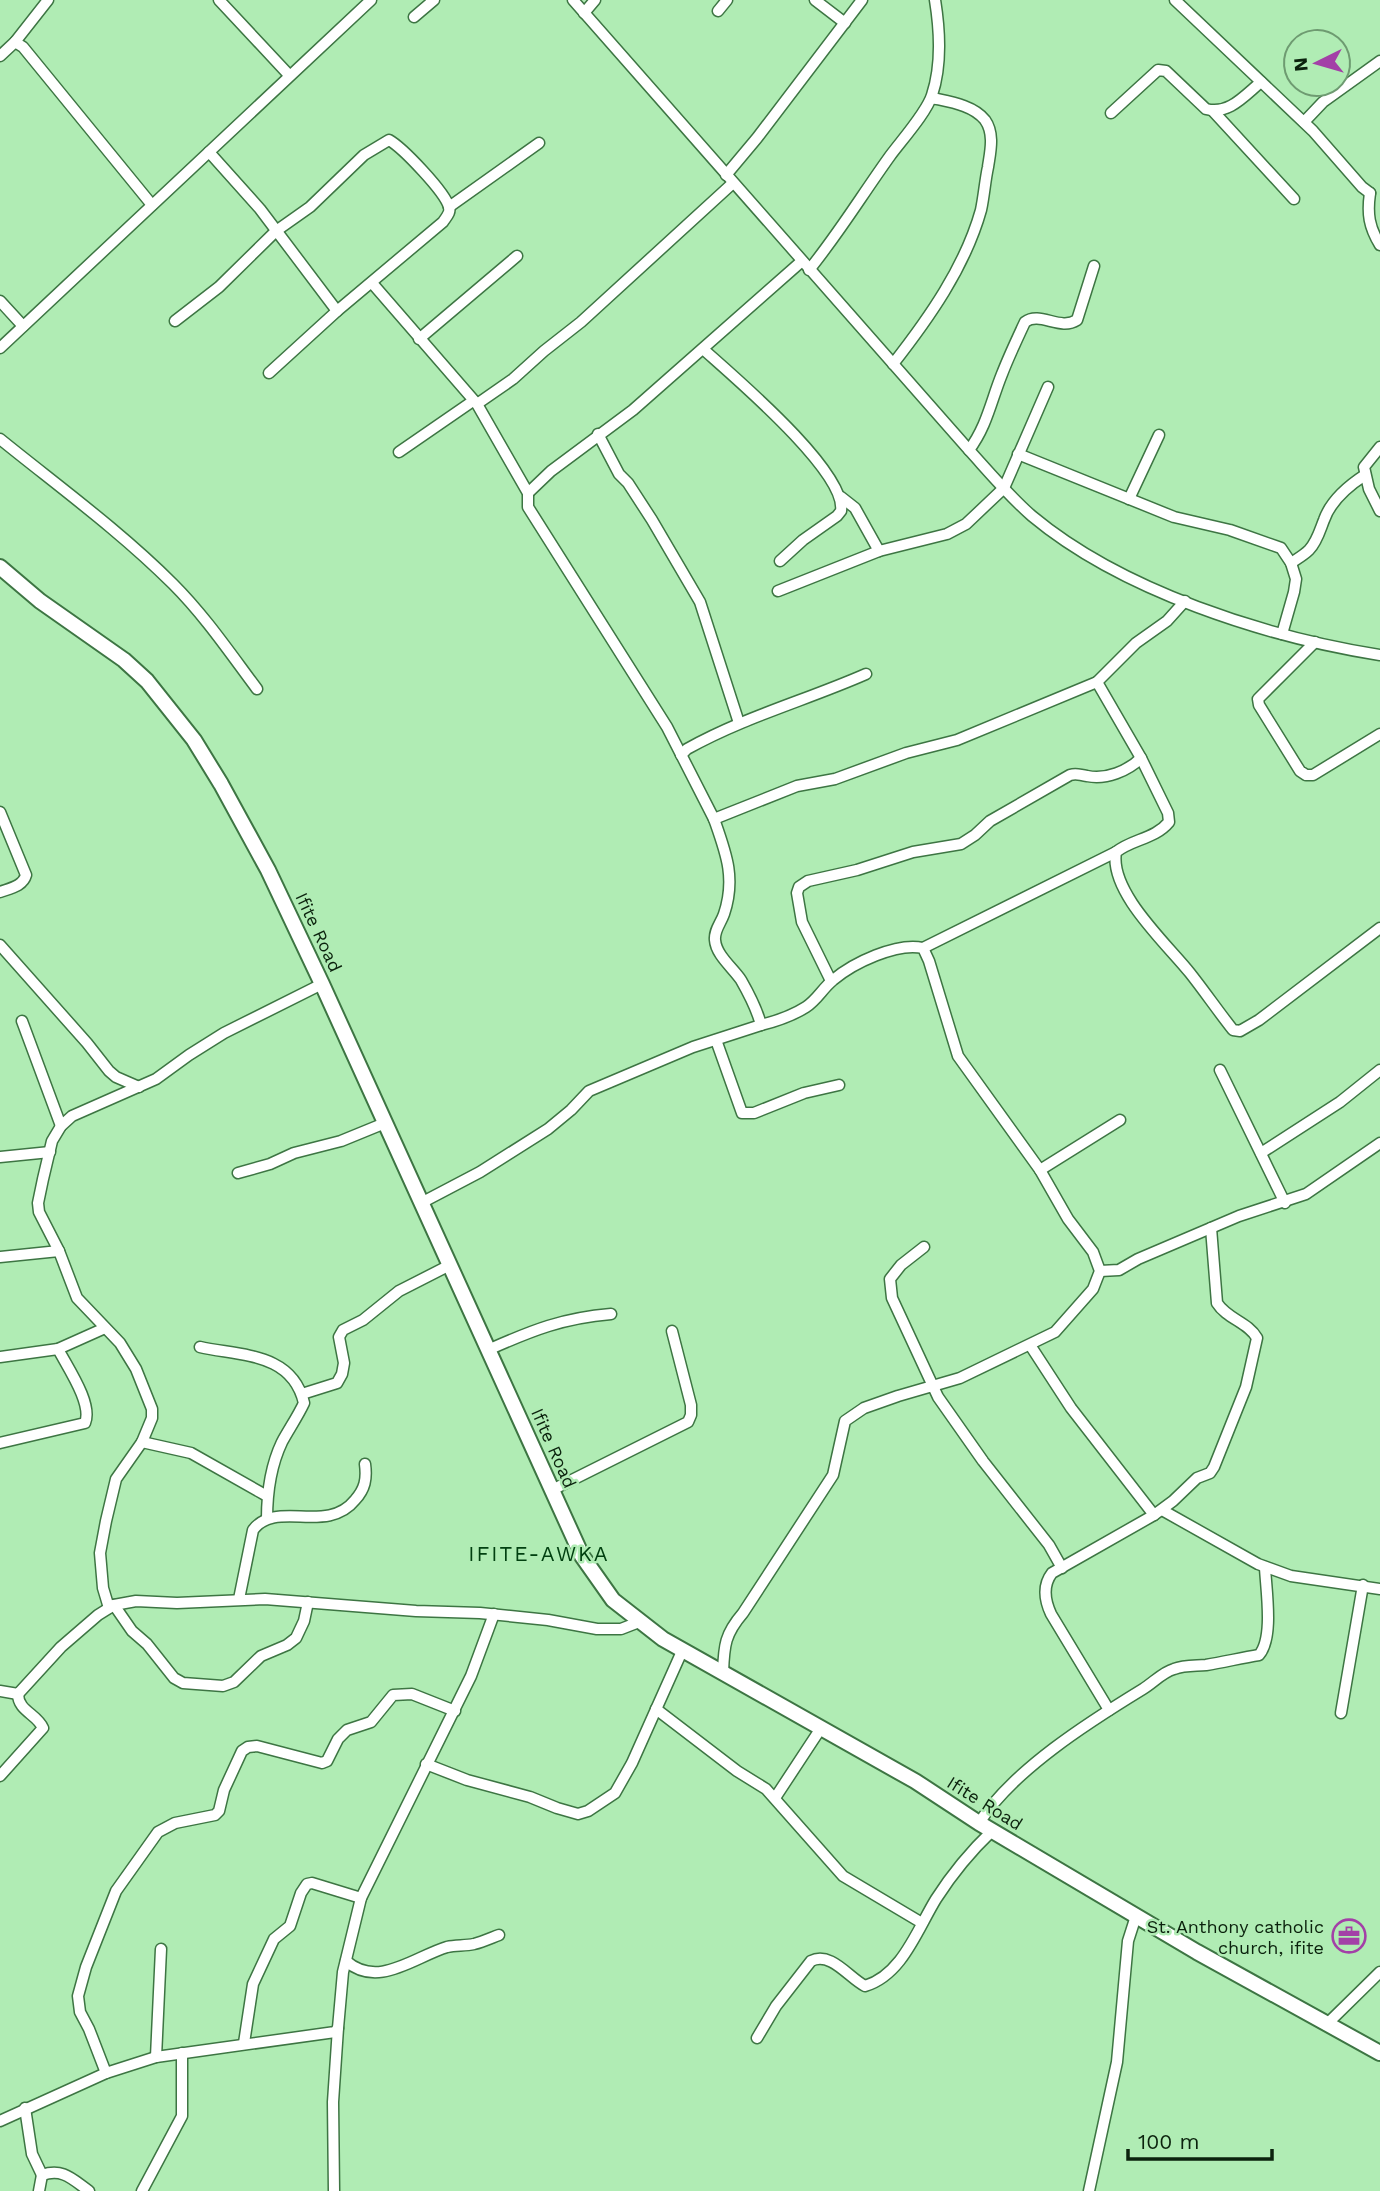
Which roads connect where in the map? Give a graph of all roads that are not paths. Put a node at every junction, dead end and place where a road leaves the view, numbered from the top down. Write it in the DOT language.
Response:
graph roads {
  1 [pos="48,0"];
  2 [pos="219,0"];
  3 [pos="370,0"];
  4 [pos="434,0"];
  5 [pos="573,0"];
  6 [pos="595,0"];
  7 [pos="727,0"];
  8 [pos="815,0"];
  9 [pos="862,0"];
  10 [pos="935,0"];
  11 [pos="1175,0"];
  12 [pos="718,11"];
  13 [pos="584,13"];
  14 [pos="414,17"];
  15 [pos="845,23"];
  16 [pos="15,42"];
  17 [pos="0,56"];
  18 [pos="1380,61"];
  19 [pos="289,75"];
  20 [pos="1261,82"];
  21 [pos="932,98"];
  22 [pos="1213,111"];
  23 [pos="1111,113"];
  24 [pos="1304,122"];
  25 [pos="539,143"];
  26 [pos="209,152"];
  27 [pos="729,179"];
  28 [pos="1375,191"];
  29 [pos="1294,199"];
  30 [pos="152,205"];
  31 [pos="449,206"];
  32 [pos="276,231"];
  33 [pos="1380,245"];
  34 [pos="517,256"];
  35 [pos="805,265"];
  36 [pos="1094,266"];
  37 [pos="372,283"];
  38 [pos="0,302"];
  39 [pos="337,311"];
  40 [pos="175,321"];
  41 [pos="23,326"];
  42 [pos="419,339"];
  43 [pos="0,348"];
  44 [pos="703,349"];
  45 [pos="893,364"];
  46 [pos="269,373"];
  47 [pos="1048,387"];
  48 [pos="475,403"];
  49 [pos="598,434"];
  50 [pos="1159,435"];
  51 [pos="0,439"];
  52 [pos="1380,447"];
  53 [pos="969,450"];
  54 [pos="399,452"];
  55 [pos="1018,454"];
  56 [pos="1365,475"];
  57 [pos="1004,488"];
  58 [pos="528,493"];
  59 [pos="841,498"];
  60 [pos="1129,499"];
  61 [pos="1380,511"];
  62 [pos="879,551"];
  63 [pos="780,561"];
  64 [pos="1291,563"];
  65 [pos="0,567"];
  66 [pos="778,591"];
  67 [pos="1185,601"];
  68 [pos="1282,634"];
  69 [pos="1315,642"];
  70 [pos="1380,655"];
  71 [pos="866,674"];
  72 [pos="1097,682"];
  73 [pos="257,689"];
  74 [pos="739,723"];
  75 [pos="1380,734"];
  76 [pos="681,755"];
  77 [pos="1141,758"];
  78 [pos="0,813"];
  79 [pos="714,819"];
  80 [pos="1115,852"];
  81 [pos="0,891"];
  82 [pos="1380,928"];
  83 [pos="0,945"];
  84 [pos="923,948"];
  85 [pos="831,981"];
  86 [pos="322,984"];
  87 [pos="22,1021"];
  88 [pos="761,1025"];
  89 [pos="716,1040"];
  90 [pos="1220,1070"];
  91 [pos="1380,1070"];
  92 [pos="839,1085"];
  93 [pos="139,1087"];
  94 [pos="1120,1120"];
  95 [pos="385,1123"];
  96 [pos="61,1126"];
  97 [pos="1380,1143"];
  98 [pos="50,1152"];
  99 [pos="1261,1153"];
  100 [pos="0,1157"];
  101 [pos="1040,1170"];
  102 [pos="238,1173"];
  103 [pos="421,1203"];
  104 [pos="1285,1203"];
  105 [pos="1211,1228"];
  106 [pos="924,1247"];
  107 [pos="59,1251"];
  108 [pos="0,1257"];
  109 [pos="450,1265"];
  110 [pos="1100,1271"];
  111 [pos="611,1314"];
  112 [pos="105,1328"];
  113 [pos="671,1331"];
  114 [pos="1030,1345"];
  115 [pos="200,1347"];
  116 [pos="58,1349"];
  117 [pos="490,1349"];
  118 [pos="0,1357"];
  119 [pos="932,1385"];
  120 [pos="302,1394"];
  121 [pos="142,1441"];
  122 [pos="0,1443"];
  123 [pos="365,1464"];
  124 [pos="552,1490"];
  125 [pos="267,1496"];
  126 [pos="1158,1512"];
  127 [pos="267,1519"];
  128 [pos="1265,1567"];
  129 [pos="1062,1568"];
  130 [pos="1363,1585"];
  131 [pos="1380,1589"];
  132 [pos="239,1599"];
  133 [pos="308,1602"];
  134 [pos="111,1606"];
  135 [pos="494,1614"];
  136 [pos="639,1622"];
  137 [pos="682,1649"];
  138 [pos="723,1672"];
  139 [pos="0,1691"];
  140 [pos="18,1694"];
  141 [pos="656,1709"];
  142 [pos="1109,1710"];
  143 [pos="455,1711"];
  144 [pos="1341,1713"];
  145 [pos="821,1728"];
  146 [pos="426,1764"];
  147 [pos="0,1776"];
  148 [pos="775,1798"];
  149 [pos="979,1823"];
  150 [pos="992,1831"];
  151 [pos="361,1898"];
  152 [pos="1136,1916"];
  153 [pos="922,1923"];
  154 [pos="499,1935"];
  155 [pos="161,1949"];
  156 [pos="346,1961"];
  157 [pos="1380,1972"];
  158 [pos="1325,2025"];
  159 [pos="338,2028"];
  160 [pos="757,2038"];
  161 [pos="244,2043"];
  162 [pos="182,2053"];
  163 [pos="1380,2053"];
  164 [pos="156,2057"];
  165 [pos="106,2073"];
  166 [pos="26,2108"];
  167 [pos="0,2121"];
  168 [pos="42,2175"];
  169 [pos="39,2191"];
  170 [pos="89,2191"];
  171 [pos="142,2191"];
  172 [pos="334,2191"];
  173 [pos="1089,2191"];
  1 -- 16 [label="street"];
  2 -- 19 [label="street"];
  3 -- 19 [label="street"];
  4 -- 14 [label="street"];
  5 -- 13 [label="street"];
  6 -- 13 [label="street"];
  7 -- 12 [label="street"];
  8 -- 15 [label="street"];
  9 -- 15 [label="street"];
  10 -- 21 [label="street"];
  11 -- 20 [label="street"];
  13 -- 27 [label="street"];
  15 -- 27 [label="street"];
  16 -- 17 [label="street"];
  16 -- 30 [label="street"];
  18 -- 24 [label="street"];
  19 -- 26 [label="street"];
  20 -- 22 [label="street"];
  20 -- 24 [label="street"];
  21 -- 35 [label="street"];
  21 -- 45 [label="street"];
  22 -- 23 [label="street"];
  22 -- 29 [label="street"];
  24 -- 28 [label="street"];
  25 -- 31 [label="street"];
  26 -- 30 [label="street"];
  26 -- 32 [label="street"];
  27 -- 35 [label="street"];
  27 -- 48 [label="street"];
  28 -- 33 [label="street"];
  30 -- 41 [label="street"];
  31 -- 32 [label="street"];
  31 -- 37 [label="street"];
  32 -- 39 [label="street"];
  32 -- 40 [label="street"];
  34 -- 42 [label="street"];
  35 -- 44 [label="street"];
  35 -- 45 [label="street"];
  36 -- 53 [label="street"];
  37 -- 39 [label="street"];
  37 -- 42 [label="street"];
  38 -- 41 [label="street"];
  39 -- 46 [label="street"];
  41 -- 43 [label="street"];
  42 -- 48 [label="street"];
  44 -- 49 [label="street"];
  44 -- 59 [label="street"];
  45 -- 53 [label="street"];
  47 -- 55 [label="street"];
  48 -- 54 [label="street"];
  48 -- 58 [label="street"];
  49 -- 58 [label="street"];
  49 -- 74 [label="street"];
  50 -- 60 [label="street"];
  51 -- 73 [label="street"];
  52 -- 56 [label="street"];
  53 -- 57 [label="street"];
  55 -- 57 [label="street"];
  55 -- 60 [label="street"];
  56 -- 61 [label="street"];
  56 -- 64 [label="street"];
  57 -- 62 [label="street"];
  57 -- 67 [label="street"];
  58 -- 76 [label="street"];
  59 -- 62 [label="street"];
  59 -- 63 [label="street"];
  60 -- 64 [label="street"];
  62 -- 66 [label="street"];
  64 -- 68 [label="street"];
  65 -- 86 [label="street, Ifite Road"];
  67 -- 68 [label="street"];
  67 -- 72 [label="street"];
  68 -- 69 [label="street"];
  69 -- 70 [label="street"];
  69 -- 75 [label="street"];
  71 -- 74 [label="street"];
  72 -- 77 [label="street"];
  72 -- 79 [label="street"];
  74 -- 76 [label="street"];
  76 -- 79 [label="street"];
  77 -- 80 [label="street"];
  77 -- 85 [label="street"];
  78 -- 81 [label="street"];
  79 -- 88 [label="street"];
  80 -- 82 [label="street"];
  80 -- 84 [label="street"];
  83 -- 93 [label="street"];
  84 -- 85 [label="street"];
  84 -- 101 [label="street"];
  85 -- 88 [label="street"];
  86 -- 93 [label="street"];
  86 -- 95 [label="street, Ifite Road"];
  87 -- 96 [label="street"];
  88 -- 89 [label="street"];
  89 -- 92 [label="street"];
  89 -- 103 [label="street"];
  90 -- 99 [label="street"];
  91 -- 99 [label="street"];
  93 -- 96 [label="street"];
  94 -- 101 [label="street"];
  95 -- 102 [label="street"];
  95 -- 103 [label="street, Ifite Road"];
  96 -- 98 [label="street"];
  97 -- 104 [label="street"];
  98 -- 100 [label="street"];
  98 -- 107 [label="street"];
  99 -- 104 [label="street"];
  101 -- 110 [label="street"];
  103 -- 109 [label="street, Ifite Road"];
  104 -- 105 [label="street"];
  105 -- 110 [label="street"];
  105 -- 126 [label="street"];
  106 -- 119 [label="street"];
  107 -- 108 [label="street"];
  107 -- 112 [label="street"];
  109 -- 117 [label="street, Ifite Road"];
  109 -- 120 [label="street"];
  110 -- 114 [label="street"];
  111 -- 117 [label="street"];
  112 -- 116 [label="street"];
  112 -- 121 [label="street"];
  113 -- 124 [label="street"];
  114 -- 119 [label="street"];
  114 -- 126 [label="street"];
  115 -- 120 [label="street"];
  116 -- 118 [label="street"];
  116 -- 122 [label="street"];
  117 -- 124 [label="street, Ifite Road"];
  119 -- 129 [label="street"];
  119 -- 138 [label="street"];
  120 -- 125 [label="street"];
  121 -- 125 [label="street"];
  121 -- 134 [label="street"];
  123 -- 127 [label="street"];
  124 -- 136 [label="street, Ifite Road"];
  125 -- 127 [label="street"];
  126 -- 128 [label="street"];
  126 -- 129 [label="street"];
  127 -- 132 [label="street"];
  128 -- 130 [label="street"];
  128 -- 142 [label="street"];
  129 -- 142 [label="street"];
  130 -- 131 [label="street"];
  130 -- 144 [label="street"];
  132 -- 133 [label="street"];
  132 -- 134 [label="street"];
  133 -- 134 [label="street"];
  133 -- 135 [label="street"];
  134 -- 140 [label="street"];
  135 -- 136 [label="street"];
  135 -- 143 [label="street"];
  136 -- 137 [label="street, Ifite Road"];
  137 -- 138 [label="street, Ifite Road"];
  137 -- 141 [label="street"];
  138 -- 145 [label="street, Ifite Road"];
  139 -- 140 [label="street"];
  140 -- 147 [label="street"];
  141 -- 146 [label="street"];
  141 -- 148 [label="street"];
  142 -- 149 [label="street"];
  143 -- 146 [label="street"];
  143 -- 165 [label="street"];
  145 -- 148 [label="street"];
  145 -- 149 [label="street, Ifite Road"];
  146 -- 151 [label="street"];
  148 -- 153 [label="street"];
  149 -- 150 [label="street, Ifite Road"];
  150 -- 152 [label="street, Ifite Road"];
  150 -- 153 [label="street"];
  151 -- 156 [label="street"];
  151 -- 161 [label="street"];
  152 -- 158 [label="street, Ifite Road"];
  152 -- 173 [label="street"];
  153 -- 160 [label="street"];
  154 -- 156 [label="street"];
  155 -- 164 [label="street"];
  156 -- 159 [label="street"];
  157 -- 158 [label="street"];
  158 -- 163 [label="street, Ifite Road"];
  159 -- 161 [label="street"];
  159 -- 172 [label="street"];
  161 -- 162 [label="street"];
  162 -- 164 [label="street"];
  162 -- 171 [label="street"];
  164 -- 165 [label="street"];
  165 -- 166 [label="street"];
  166 -- 167 [label="street"];
  166 -- 168 [label="street"];
  168 -- 169 [label="street"];
  168 -- 170 [label="street"];
}
